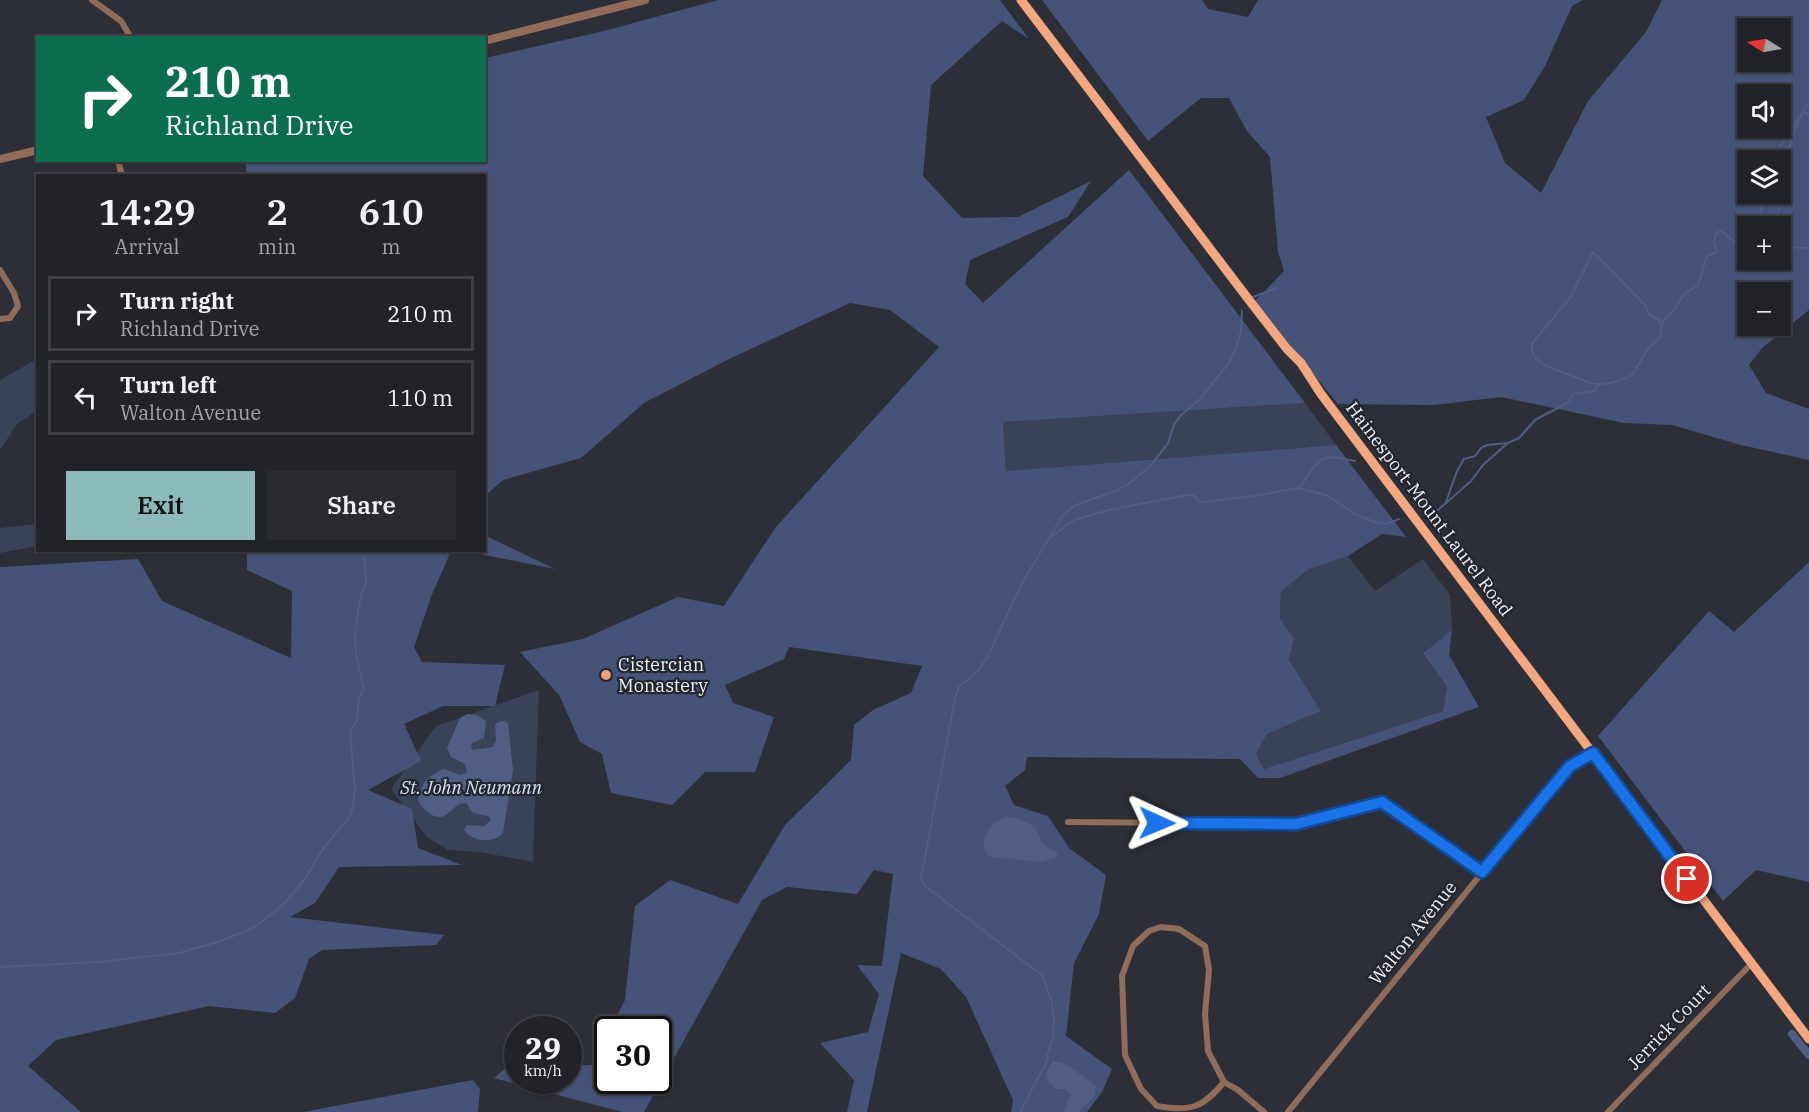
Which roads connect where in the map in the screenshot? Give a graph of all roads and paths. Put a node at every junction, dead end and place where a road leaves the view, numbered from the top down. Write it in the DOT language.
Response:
graph roads {
  1 [pos="92,0"];
  2 [pos="645,0"];
  3 [pos="1021,0"];
  4 [pos="130,36"];
  5 [pos="486,40"];
  6 [pos="36,150"];
  7 [pos="0,159"];
  8 [pos="0,270"];
  9 [pos="0,319"];
  10 [pos="1593,753"];
  11 [pos="1068,822"];
  12 [pos="1482,872"];
  13 [pos="1752,963"];
  14 [pos="1808,1035"];
  15 [pos="1224,1082"];
  16 [pos="1264,1112"];
  17 [pos="1288,1112"];
  18 [pos="1608,1112"];
  1 -- 4 [label="street"];
  2 -- 5 [label="street"];
  3 -- 10 [label="main road, Hainesport-Mount Laurel Road"];
  6 -- 7 [label="street"];
  8 -- 9 [label="street"];
  10 -- 12 [label="street, Walton Avenue"];
  10 -- 13 [label="main road, Hainesport-Mount Laurel Road"];
  11 -- 12 [label="street"];
  12 -- 17 [label="street, Walton Avenue"];
  13 -- 14 [label="main road, Hainesport-Mount Laurel Road"];
  13 -- 18 [label="street, Jerrick Court"];
  15 -- 15 [label="street"];
  15 -- 16 [label="street"];
}
